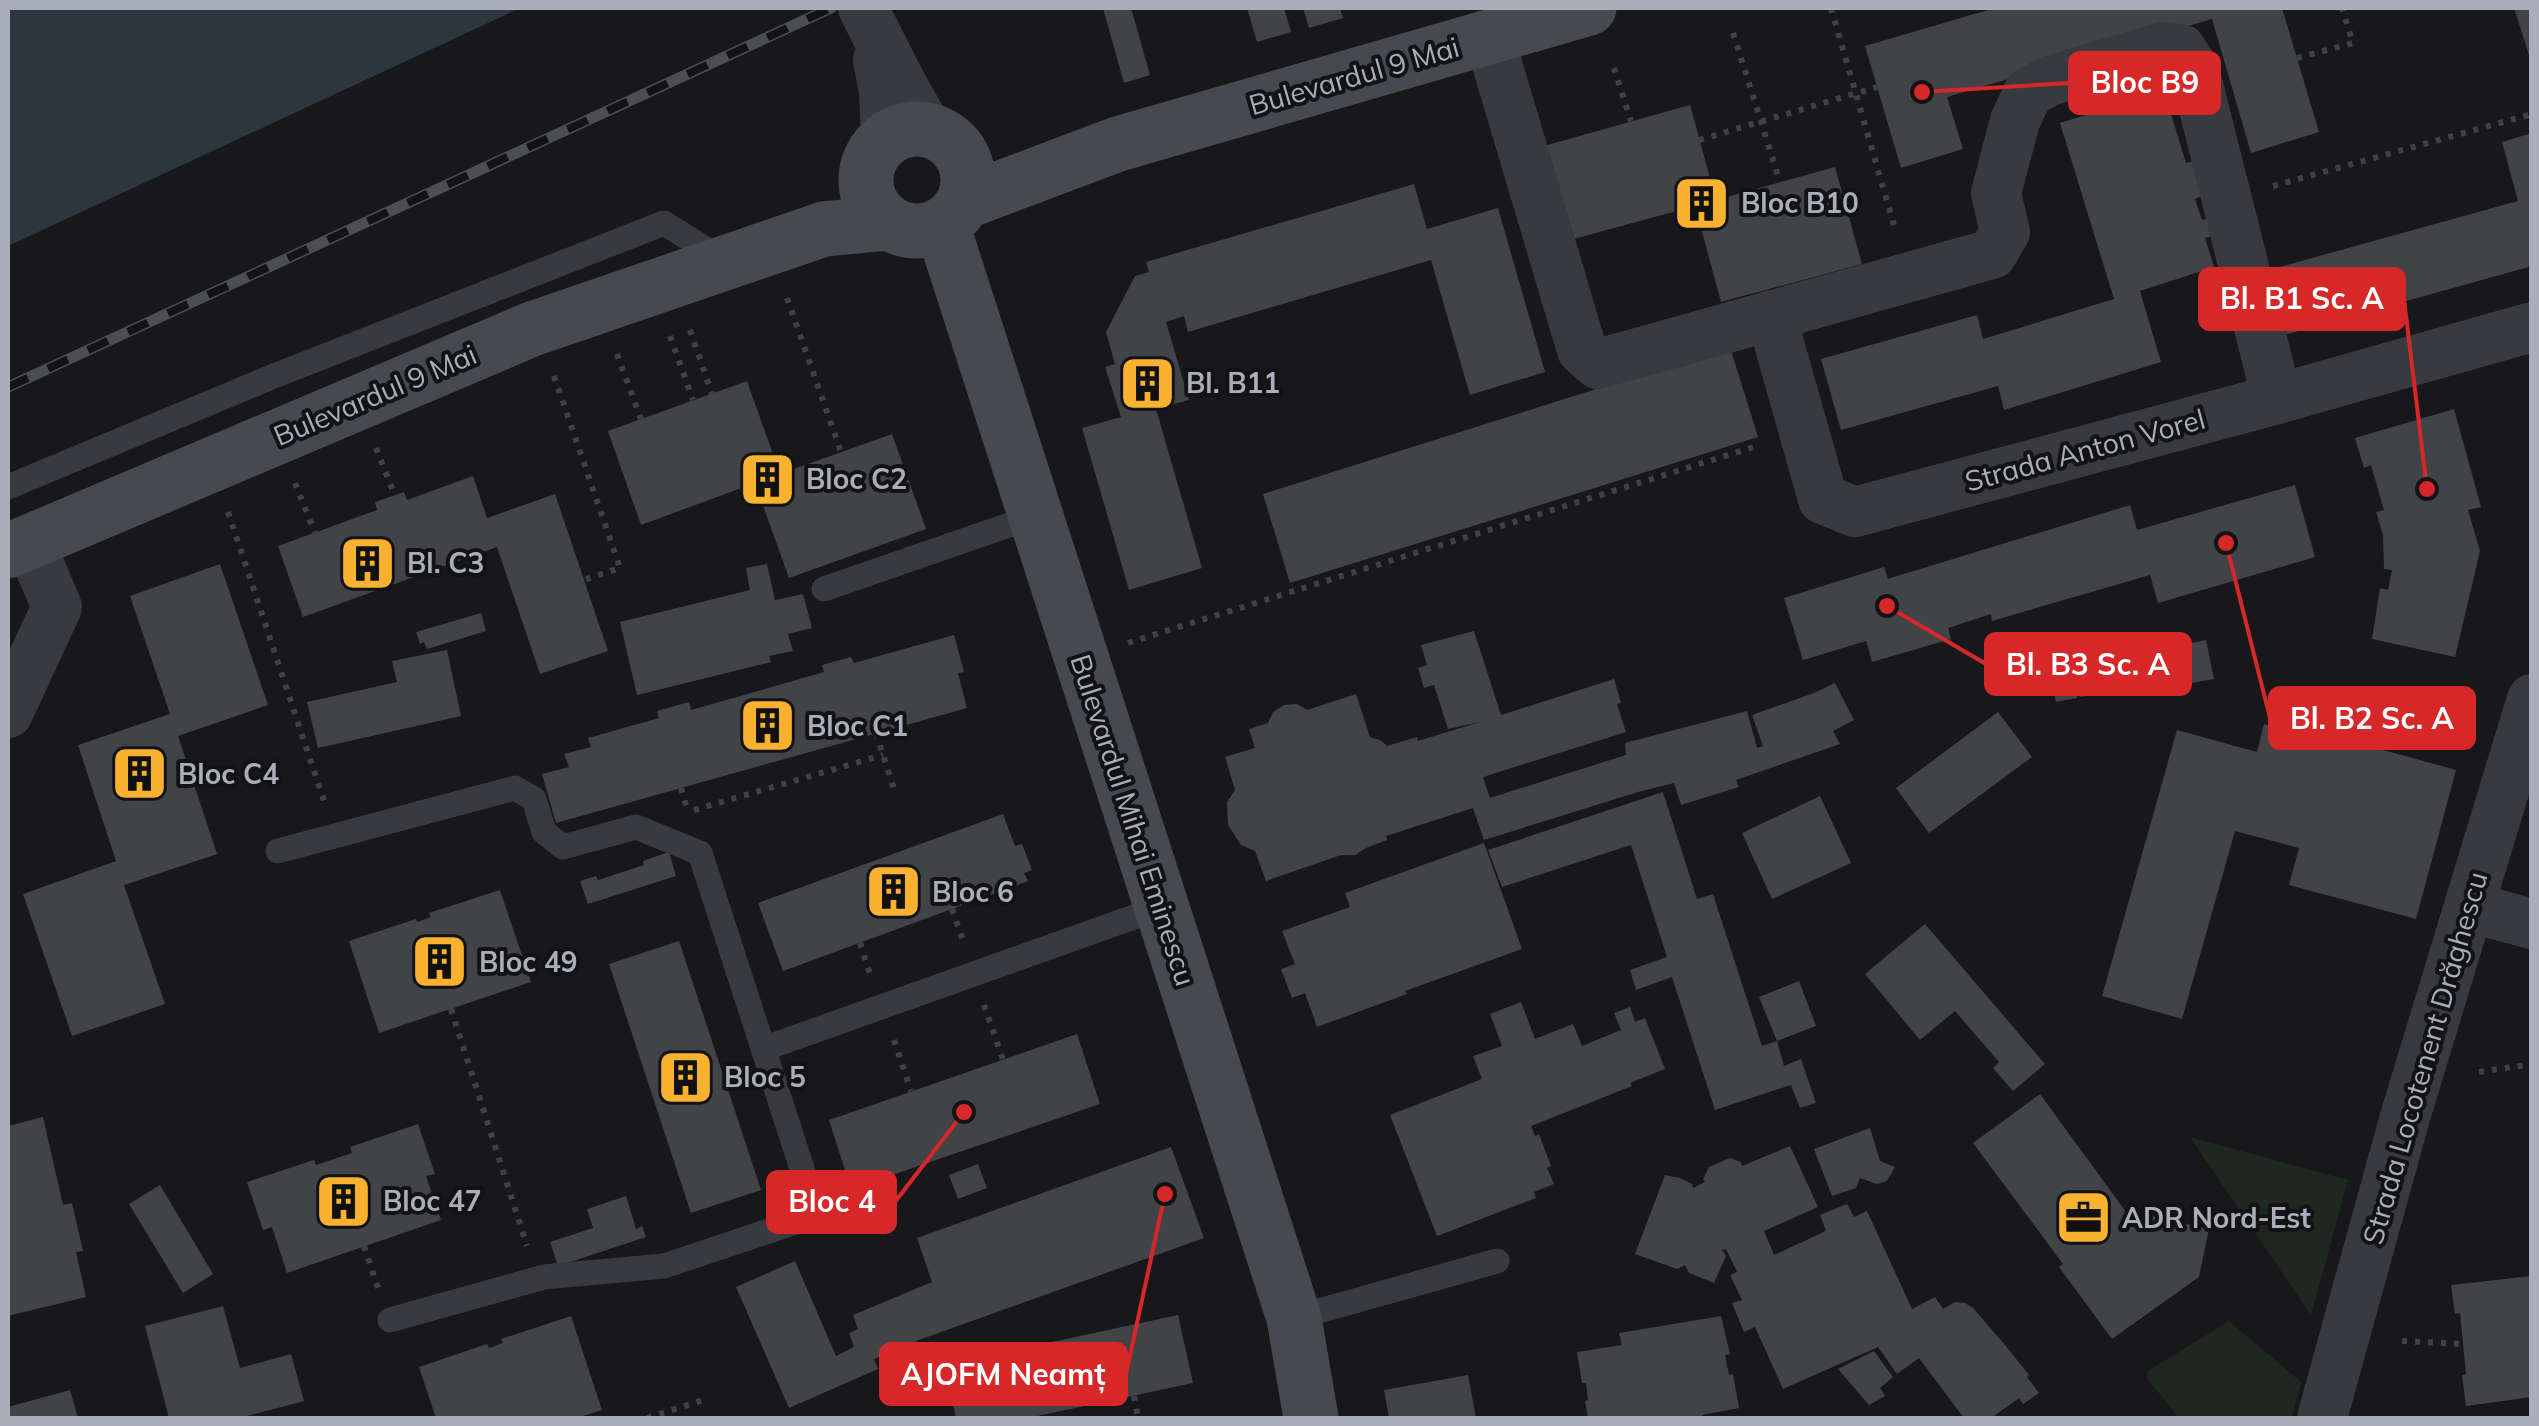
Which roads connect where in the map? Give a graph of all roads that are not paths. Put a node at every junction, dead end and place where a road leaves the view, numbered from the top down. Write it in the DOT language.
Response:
graph roads {
  1 [pos="1590,8"];
  2 [pos="868,19"];
  3 [pos="1489,36"];
  4 [pos="909,144"];
  5 [pos="1118,144"];
  6 [pos="953,213"];
  7 [pos="888,223"];
  8 [pos="727,263"];
  9 [pos="1771,314"];
  10 [pos="2532,328"];
  11 [pos="2277,399"];
  12 [pos="8,487"];
  13 [pos="1035,516"];
  14 [pos="18,546"];
  15 [pos="824,589"];
  16 [pos="2532,699"];
  17 [pos="8,713"];
  18 [pos="278,851"];
  19 [pos="1162,906"];
  20 [pos="2469,906"];
  21 [pos="2532,924"];
  22 [pos="763,1049"];
  23 [pos="1497,1261"];
  24 [pos="1294,1318"];
  25 [pos="390,1320"];
  26 [pos="1311,1418"];
  27 [pos="2322,1418"];
  1 -- 3 [label="main road, Bulevardul 9 Mai"];
  2 -- 4 [label="street"];
  3 -- 5 [label="main road, Bulevardul 9 Mai"];
  3 -- 9 [label="street"];
  4 -- 5 [label="main road, Bulevardul 9 Mai"];
  4 -- 6 [label="main road"];
  4 -- 7 [label="main road"];
  4 -- 8 [label="main road, Bulevardul 9 Mai"];
  5 -- 6 [label="main road, Bulevardul 9 Mai"];
  6 -- 7 [label="main road"];
  6 -- 13 [label="main road, Bulevardul Mihai Eminescu"];
  7 -- 8 [label="main road, Bulevardul 9 Mai"];
  8 -- 12 [label="lane"];
  8 -- 14 [label="main road, Bulevardul 9 Mai"];
  9 -- 11 [label="street, Strada Anton Vorel"];
  9 -- 11 [label="street"];
  10 -- 11 [label="street, Strada Anton Vorel"];
  13 -- 15 [label="lane"];
  13 -- 19 [label="main road, Bulevardul Mihai Eminescu"];
  14 -- 17 [label="street"];
  16 -- 20 [label="street, Strada Locotenent Drăghescu"];
  18 -- 22 [label="lane"];
  19 -- 22 [label="lane"];
  19 -- 24 [label="main road, Bulevardul Mihai Eminescu"];
  20 -- 21 [label="street"];
  20 -- 27 [label="street, Strada Locotenent Drăghescu"];
  22 -- 25 [label="lane"];
  23 -- 24 [label="lane"];
  24 -- 26 [label="main road, Bulevardul Mihai Eminescu"];
}
